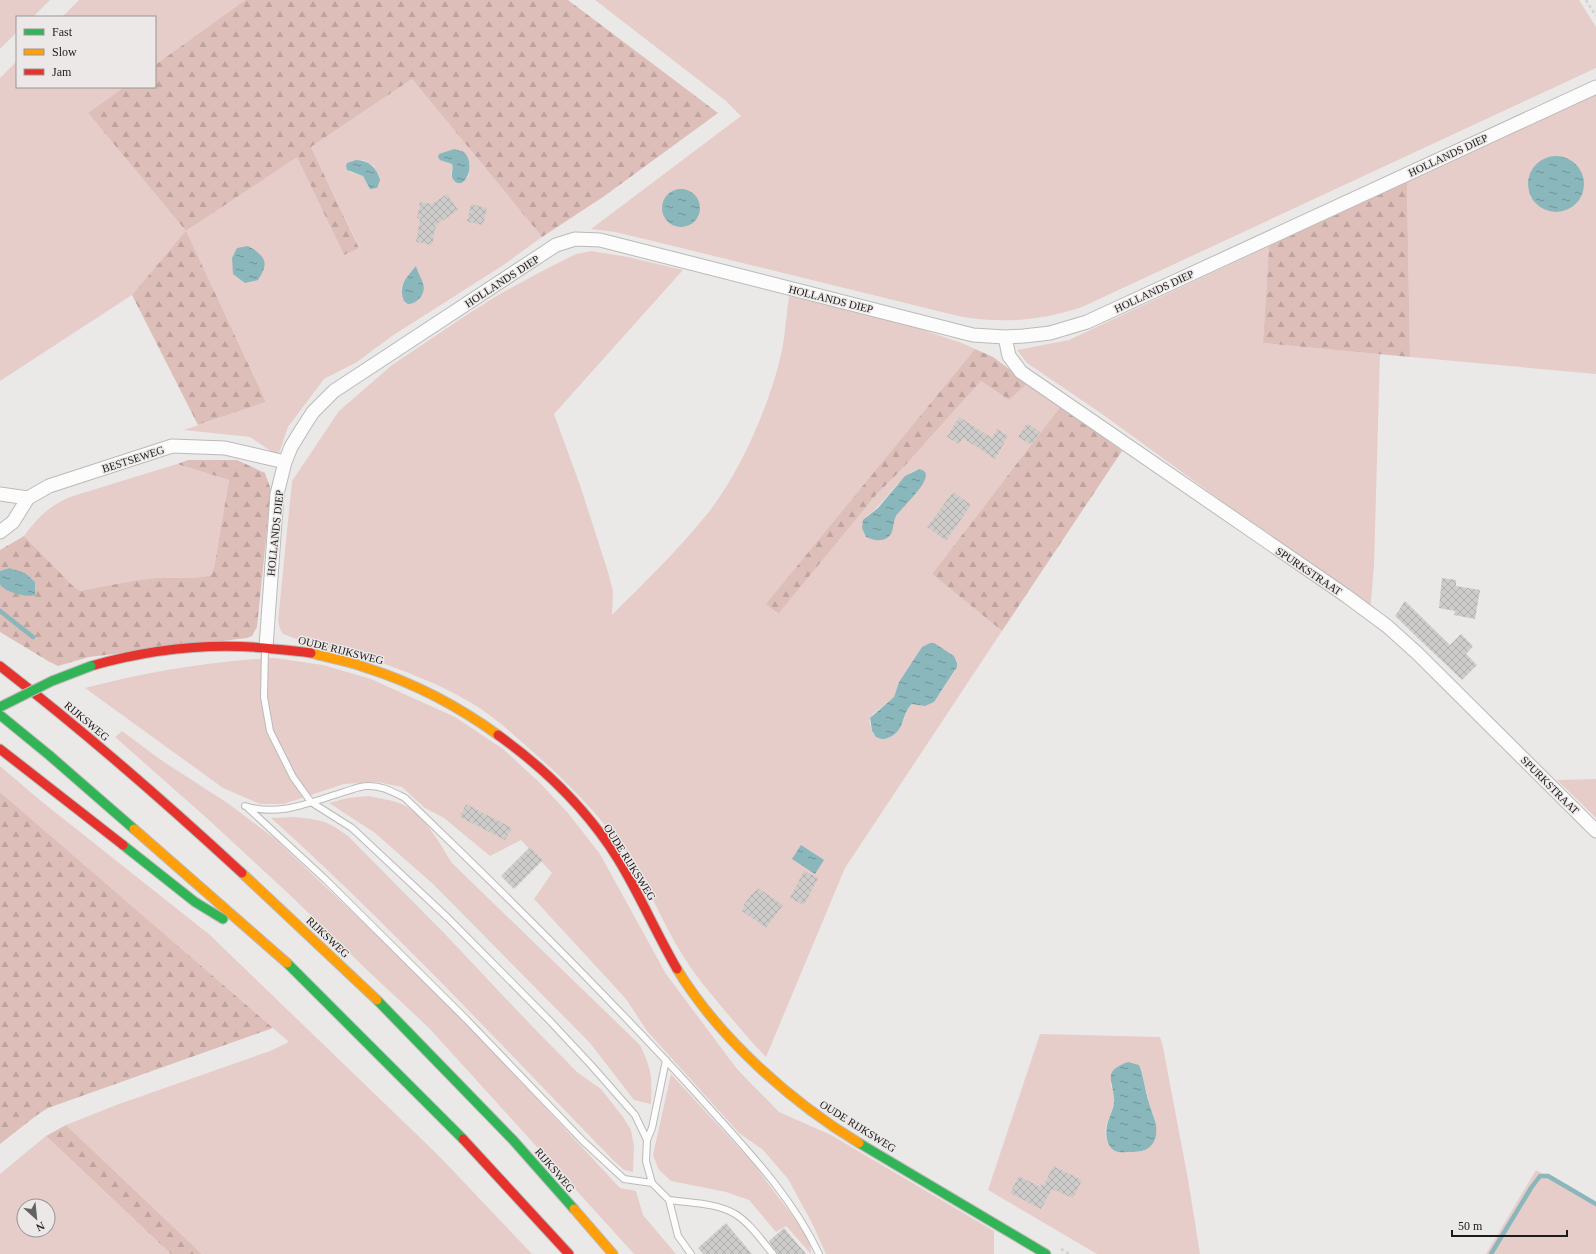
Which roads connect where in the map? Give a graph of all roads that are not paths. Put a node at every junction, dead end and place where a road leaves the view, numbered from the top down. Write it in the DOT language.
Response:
graph roads {
  1 [pos="1596,87"];
  2 [pos="1005,337"];
  3 [pos="285,462"];
  4 [pos="0,494"];
  5 [pos="28,498"];
  6 [pos="0,532"];
  7 [pos="266,647"];
  8 [pos="0,666"];
  9 [pos="0,707"];
  10 [pos="0,715"];
  11 [pos="0,749"];
  12 [pos="311,802"];
  13 [pos="1596,832"];
  14 [pos="268,945"];
  15 [pos="666,1060"];
  16 [pos="647,1140"];
  17 [pos="652,1183"];
  18 [pos="669,1200"];
  19 [pos="569,1254"];
  20 [pos="613,1254"];
  21 [pos="691,1254"];
  22 [pos="773,1254"];
  23 [pos="819,1254"];
  24 [pos="1046,1254"];
  1 -- 2 [label="street, HOLLANDS DIEP"];
  2 -- 3 [label="street, HOLLANDS DIEP"];
  2 -- 13 [label="street, SPURKSTRAAT"];
  3 -- 5 [label="street, BESTSEWEG"];
  3 -- 7 [label="street, HOLLANDS DIEP"];
  4 -- 5 [label="street"];
  5 -- 6 [label="street, BESTSEWEG"];
  7 -- 9 [label="main road, OUDE RIJKSWEG, bridge"];
  7 -- 12 [label="lane"];
  7 -- 24 [label="main road, OUDE RIJKSWEG"];
  8 -- 20 [label="main road, RIJKSWEG"];
  10 -- 14 [label="main road"];
  11 -- 14 [label="main road"];
  12 -- 15 [label="lane"];
  12 -- 16 [label="lane"];
  12 -- 17 [label="lane"];
  14 -- 19 [label="main road"];
  15 -- 16 [label="lane"];
  15 -- 23 [label="lane"];
  16 -- 17 [label="lane"];
  17 -- 18 [label="lane"];
  18 -- 21 [label="lane"];
  18 -- 22 [label="lane"];
}
